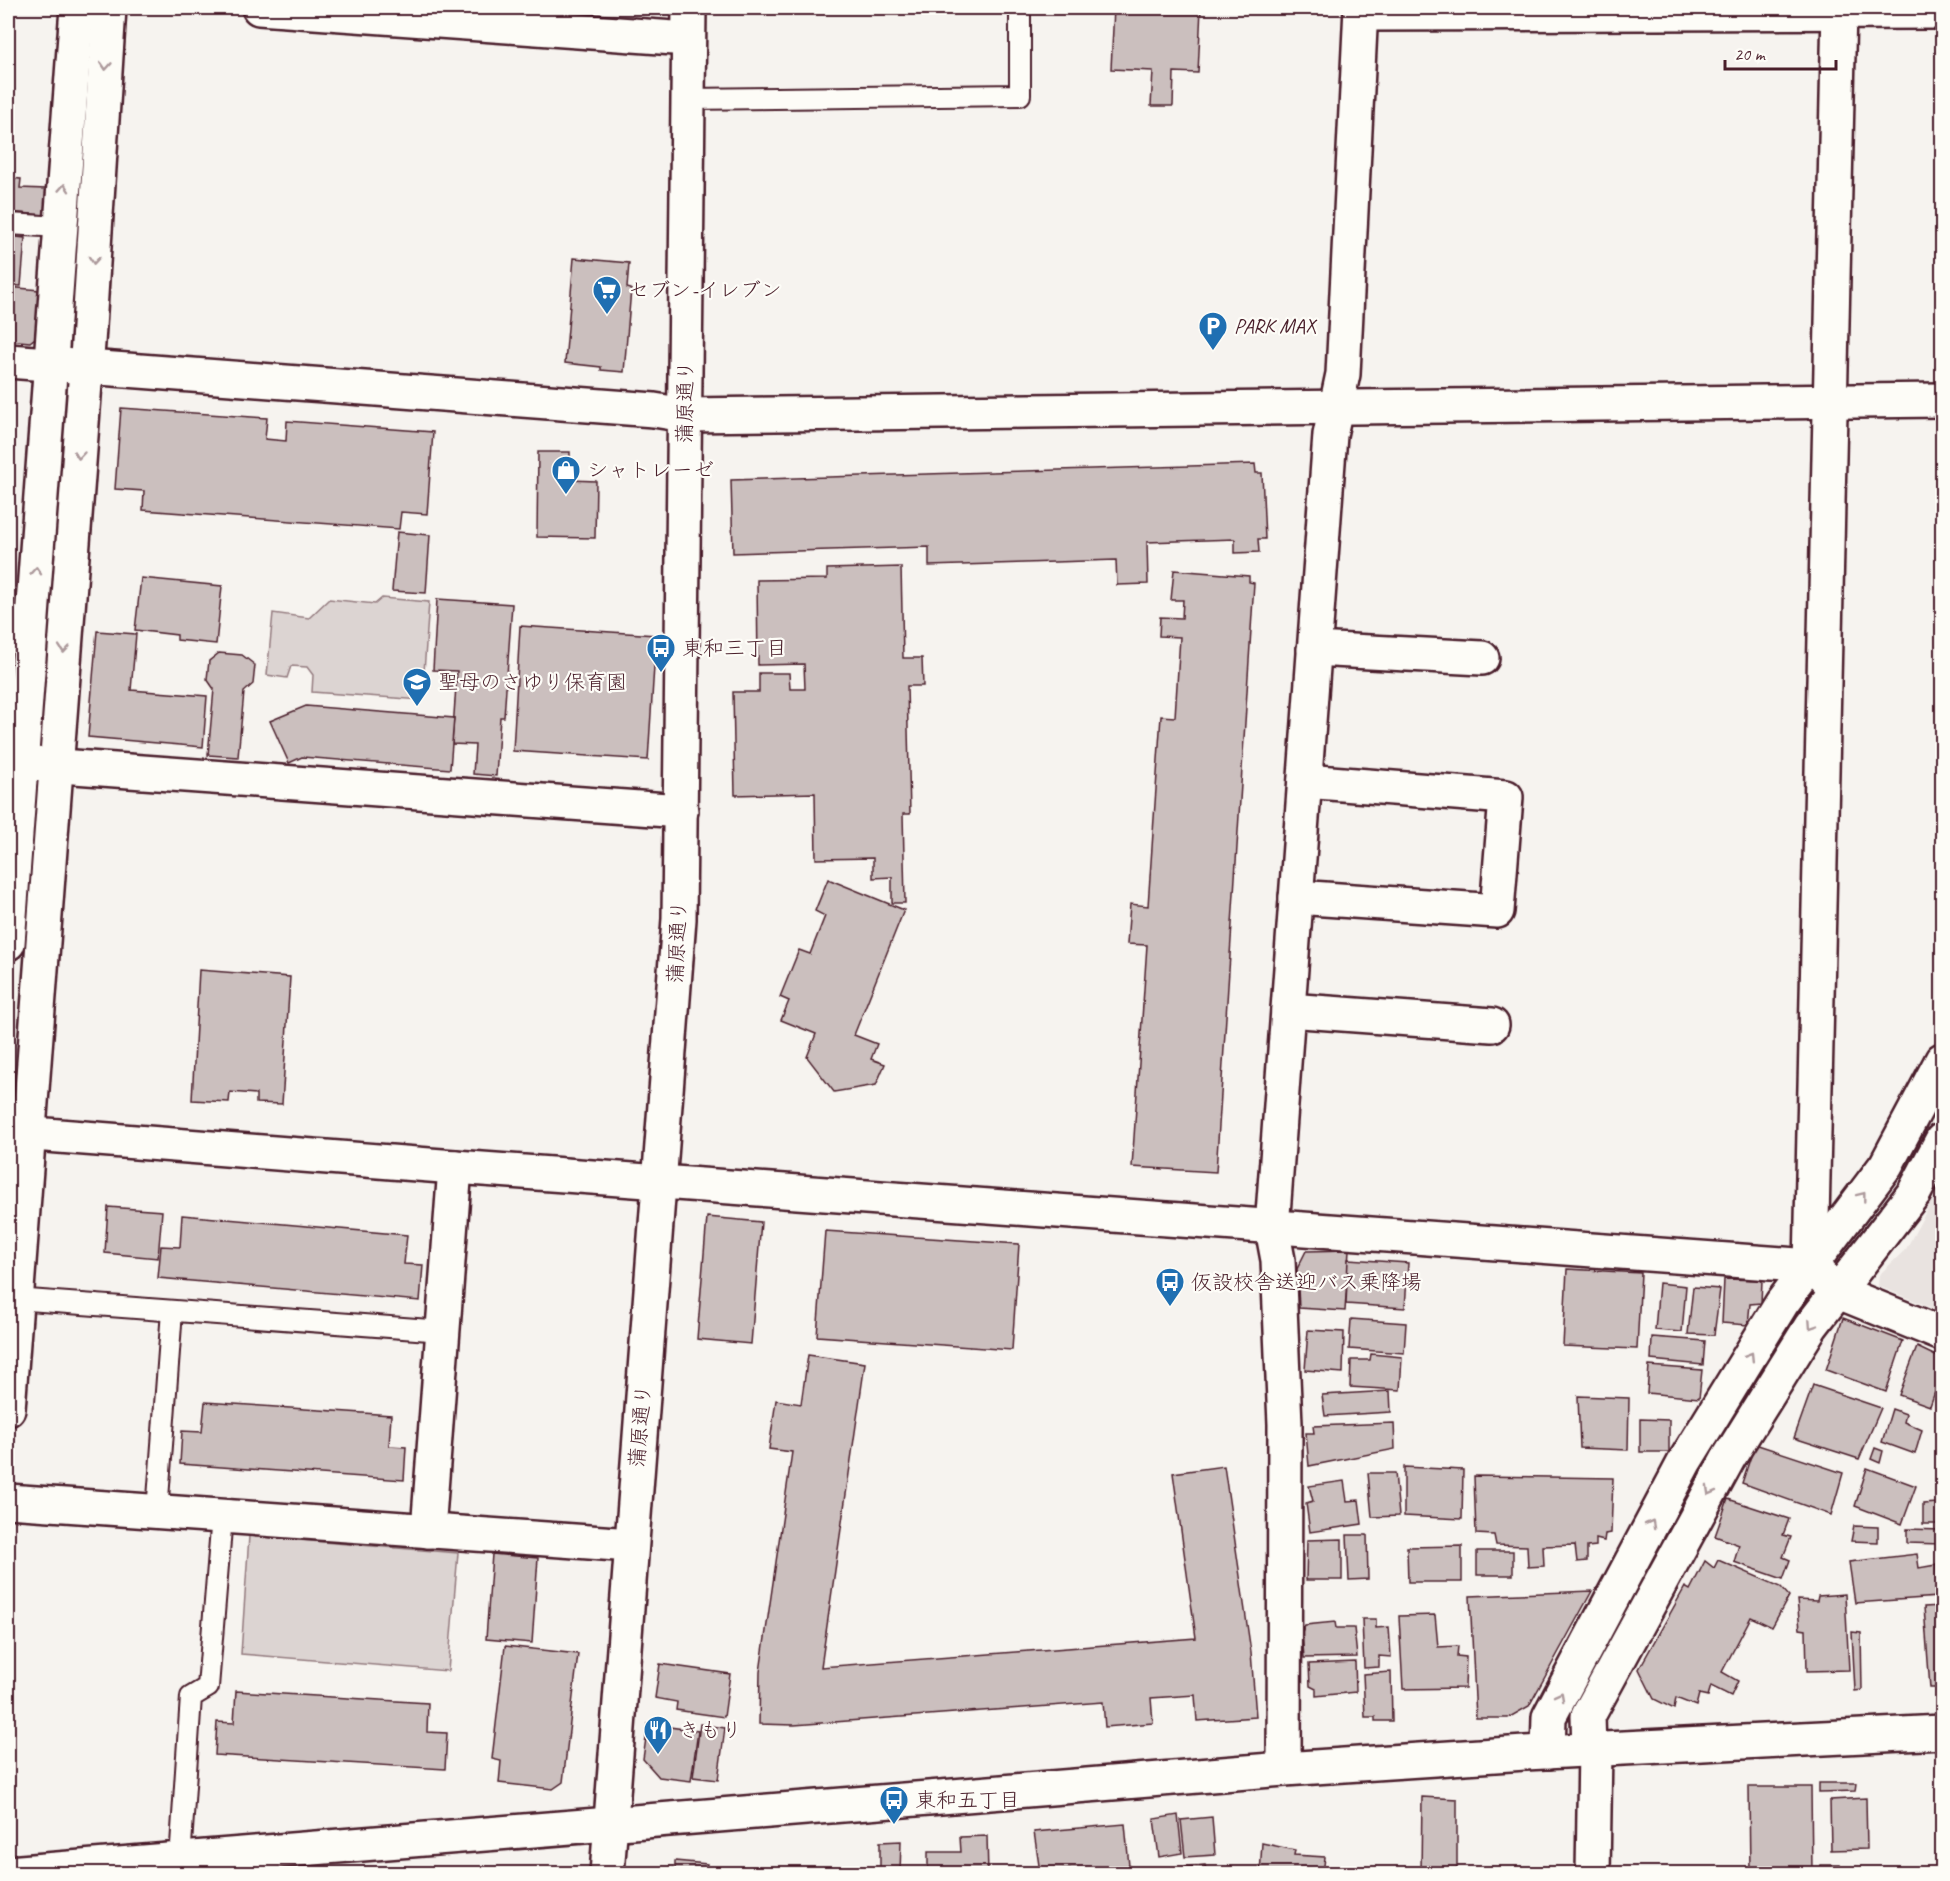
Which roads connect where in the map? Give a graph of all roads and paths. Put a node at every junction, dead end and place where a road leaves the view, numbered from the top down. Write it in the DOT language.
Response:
graph roads {
  1 [pos="76,8"];
  2 [pos="110,8"];
  3 [pos="259,8"];
  4 [pos="1020,8"];
  5 [pos="1361,11"];
  6 [pos="1839,11"];
  7 [pos="1942,12"];
  8 [pos="689,23"];
  9 [pos="688,99"];
  10 [pos="8,224"];
  11 [pos="61,227"];
  12 [pos="8,362"];
  13 [pos="51,365"];
  14 [pos="86,368"];
  15 [pos="1832,400"];
  16 [pos="1942,400"];
  17 [pos="1337,407"];
  18 [pos="685,415"];
  19 [pos="1314,649"];
  20 [pos="1482,658"];
  21 [pos="15,763"];
  22 [pos="55,766"];
  23 [pos="1305,781"];
  24 [pos="681,811"];
  25 [pos="1296,897"];
  26 [pos="8,943"];
  27 [pos="1288,1010"];
  28 [pos="1492,1025"];
  29 [pos="1942,1060"];
  30 [pos="18,1133"];
  31 [pos="1942,1140"];
  32 [pos="456,1167"];
  33 [pos="660,1182"];
  34 [pos="1272,1228"];
  35 [pos="1810,1266"];
  36 [pos="1836,1291"];
  37 [pos="15,1299"];
  38 [pos="172,1311"];
  39 [pos="443,1331"];
  40 [pos="1942,1334"];
  41 [pos="8,1409"];
  42 [pos="8,1501"];
  43 [pos="157,1512"];
  44 [pos="222,1516"];
  45 [pos="428,1531"];
  46 [pos="631,1545"];
  47 [pos="1942,1732"];
  48 [pos="1592,1749"];
  49 [pos="1548,1752"];
  50 [pos="1284,1769"];
  51 [pos="609,1826"];
  52 [pos="180,1860"];
  53 [pos="8,1873"];
  54 [pos="607,1874"];
  55 [pos="1593,1874"];
  11 -- 1 [label="street, one-way"];
  2 -- 14 [label="street, one-way"];
  3 -- 8 [label="street"];
  4 -- 9 [label="lane"];
  5 -- 6 [label="street"];
  5 -- 17 [label="street"];
  6 -- 7 [label="street"];
  6 -- 15 [label="street"];
  8 -- 9 [label="street, 蒲原通り"];
  9 -- 18 [label="street, 蒲原通り"];
  10 -- 11 [label="lane"];
  11 -- 13 [label="street"];
  12 -- 13 [label="street"];
  13 -- 14 [label="street"];
  21 -- 13 [label="street, one-way"];
  14 -- 18 [label="street"];
  14 -- 22 [label="street, one-way"];
  15 -- 16 [label="street"];
  15 -- 17 [label="street"];
  15 -- 35 [label="street"];
  17 -- 18 [label="street"];
  17 -- 19 [label="street"];
  18 -- 24 [label="street, 蒲原通り"];
  19 -- 20 [label="street"];
  19 -- 23 [label="street"];
  21 -- 22 [label="street"];
  21 -- 26 [label="street"];
  22 -- 24 [label="street"];
  22 -- 30 [label="street"];
  23 -- 25 [label="street"];
  23 -- 25 [label="street"];
  24 -- 33 [label="street, 蒲原通り"];
  25 -- 27 [label="street"];
  27 -- 28 [label="street"];
  27 -- 34 [label="street"];
  35 -- 29 [label="street, one-way"];
  30 -- 32 [label="street"];
  30 -- 37 [label="street"];
  31 -- 36 [label="street"];
  32 -- 33 [label="street"];
  32 -- 39 [label="street"];
  33 -- 34 [label="street"];
  33 -- 46 [label="street, 蒲原通り"];
  34 -- 35 [label="street"];
  34 -- 50 [label="street"];
  35 -- 36 [label="street"];
  49 -- 35 [label="street, one-way"];
  36 -- 40 [label="street"];
  36 -- 48 [label="street, one-way"];
  37 -- 38 [label="lane"];
  37 -- 41 [label="street"];
  38 -- 39 [label="lane"];
  38 -- 43 [label="lane"];
  39 -- 45 [label="street"];
  42 -- 43 [label="street"];
  43 -- 44 [label="street"];
  44 -- 45 [label="street"];
  44 -- 52 [label="lane"];
  45 -- 46 [label="street"];
  46 -- 51 [label="street, 蒲原通り"];
  47 -- 48 [label="street"];
  48 -- 49 [label="street"];
  48 -- 55 [label="street"];
  49 -- 50 [label="street"];
  50 -- 51 [label="street"];
  51 -- 52 [label="street"];
  51 -- 54 [label="street, 蒲原通り"];
  52 -- 53 [label="street"];
}
